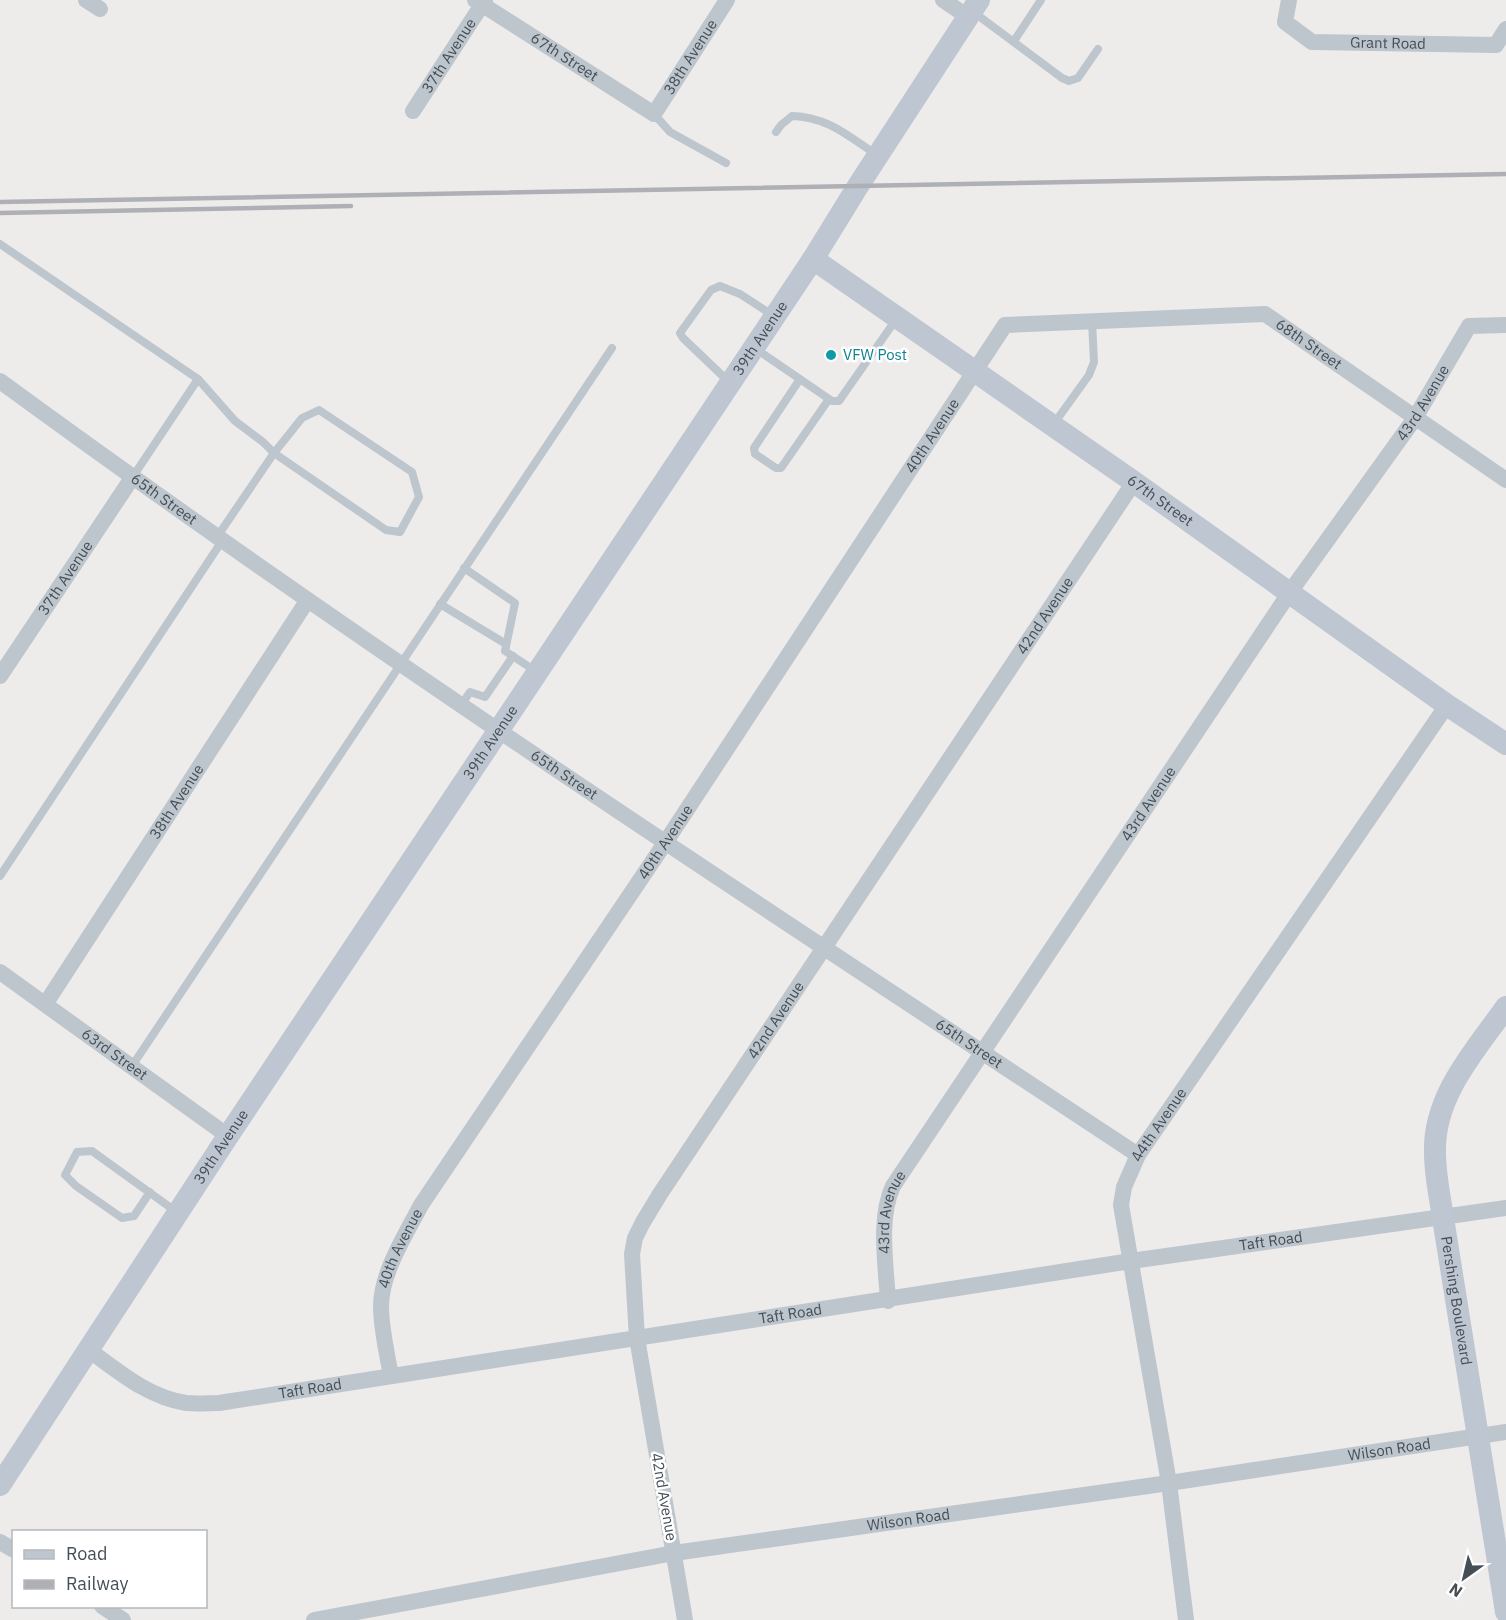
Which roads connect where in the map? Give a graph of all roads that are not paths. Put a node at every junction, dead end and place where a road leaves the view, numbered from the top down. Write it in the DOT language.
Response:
graph roads {
  1 [pos="727,0"];
  2 [pos="943,0"];
  3 [pos="1041,0"];
  4 [pos="1288,0"];
  5 [pos="481,2"];
  6 [pos="973,9"];
  7 [pos="1506,29"];
  8 [pos="1014,41"];
  9 [pos="1098,49"];
  10 [pos="413,111"];
  11 [pos="654,114"];
  12 [pos="776,132"];
  13 [pos="878,156"];
  14 [pos="726,163"];
  15 [pos="0,244"];
  16 [pos="813,259"];
  17 [pos="775,316"];
  18 [pos="897,317"];
  19 [pos="1092,321"];
  20 [pos="1005,325"];
  21 [pos="1506,325"];
  22 [pos="612,348"];
  23 [pos="754,348"];
  24 [pos="974,370"];
  25 [pos="198,379"];
  26 [pos="800,379"];
  27 [pos="0,381"];
  28 [pos="730,383"];
  29 [pos="829,399"];
  30 [pos="1414,418"];
  31 [pos="1053,425"];
  32 [pos="274,453"];
  33 [pos="132,478"];
  34 [pos="1506,480"];
  35 [pos="1134,482"];
  36 [pos="220,539"];
  37 [pos="464,568"];
  38 [pos="1290,592"];
  39 [pos="307,601"];
  40 [pos="440,604"];
  41 [pos="506,644"];
  42 [pos="513,656"];
  43 [pos="400,663"];
  44 [pos="538,672"];
  45 [pos="0,676"];
  46 [pos="462,705"];
  47 [pos="1447,705"];
  48 [pos="499,730"];
  49 [pos="1506,744"];
  50 [pos="665,843"];
  51 [pos="0,876"];
  52 [pos="823,947"];
  53 [pos="0,972"];
  54 [pos="46,1003"];
  55 [pos="1506,1007"];
  56 [pos="982,1052"];
  57 [pos="132,1066"];
  58 [pos="228,1136"];
  59 [pos="1138,1155"];
  60 [pos="150,1192"];
  61 [pos="1506,1208"];
  62 [pos="178,1213"];
  63 [pos="1443,1218"];
  64 [pos="1131,1261"];
  65 [pos="888,1300"];
  66 [pos="637,1338"];
  67 [pos="89,1350"];
  68 [pos="391,1376"];
  69 [pos="1506,1432"];
  70 [pos="1477,1436"];
  71 [pos="1168,1483"];
  72 [pos="0,1485"];
  73 [pos="674,1553"];
  74 [pos="105,1608"];
  75 [pos="1506,1612"];
  76 [pos="123,1620"];
  77 [pos="314,1620"];
  78 [pos="685,1620"];
  79 [pos="1186,1620"];
  1 -- 11 [label="street, 38th Avenue"];
  2 -- 6 [label="street"];
  3 -- 8 [label="lane"];
  4 -- 7 [label="street, Grant Road"];
  5 -- 10 [label="street, 37th Avenue"];
  5 -- 11 [label="street, 67th Street"];
  6 -- 8 [label="lane"];
  6 -- 13 [label="main road, 39th Avenue"];
  8 -- 9 [label="lane"];
  11 -- 14 [label="lane"];
  12 -- 13 [label="lane"];
  13 -- 16 [label="main road, 39th Avenue"];
  15 -- 25 [label="lane"];
  16 -- 17 [label="main road, 39th Avenue"];
  16 -- 18 [label="main road, 67th Street"];
  17 -- 23 [label="main road, 39th Avenue"];
  17 -- 28 [label="lane"];
  18 -- 24 [label="main road, 67th Street"];
  18 -- 29 [label="lane"];
  19 -- 20 [label="street, 68th Street"];
  19 -- 30 [label="street, 68th Street"];
  19 -- 31 [label="lane"];
  20 -- 24 [label="street, 40th Avenue"];
  21 -- 30 [label="street, 43rd Avenue"];
  22 -- 37 [label="lane"];
  23 -- 26 [label="lane"];
  23 -- 28 [label="main road, 39th Avenue"];
  24 -- 31 [label="main road, 67th Street"];
  24 -- 50 [label="street, 40th Avenue"];
  25 -- 32 [label="lane"];
  25 -- 33 [label="lane"];
  26 -- 29 [label="lane"];
  26 -- 29 [label="lane"];
  27 -- 33 [label="street, 65th Street"];
  28 -- 44 [label="main road, 39th Avenue"];
  30 -- 34 [label="street, 68th Street"];
  30 -- 38 [label="street, 43rd Avenue"];
  31 -- 35 [label="main road, 67th Street"];
  32 -- 32 [label="lane"];
  32 -- 36 [label="lane"];
  33 -- 36 [label="street, 65th Street"];
  33 -- 45 [label="street, 37th Avenue"];
  35 -- 38 [label="main road, 67th Street"];
  35 -- 52 [label="street, 42nd Avenue"];
  36 -- 39 [label="street, 65th Street"];
  36 -- 51 [label="lane"];
  37 -- 40 [label="lane"];
  37 -- 41 [label="lane"];
  38 -- 47 [label="main road, 67th Street"];
  38 -- 56 [label="street, 43rd Avenue"];
  39 -- 43 [label="street, 65th Street"];
  39 -- 54 [label="street, 38th Avenue"];
  40 -- 41 [label="lane"];
  40 -- 43 [label="lane"];
  41 -- 42 [label="lane"];
  42 -- 44 [label="lane"];
  42 -- 46 [label="lane"];
  43 -- 46 [label="street, 65th Street"];
  43 -- 57 [label="lane"];
  44 -- 48 [label="main road, 39th Avenue"];
  46 -- 48 [label="street, 65th Street"];
  47 -- 49 [label="main road, 67th Street"];
  47 -- 59 [label="street, 44th Avenue"];
  48 -- 50 [label="street, 65th Street"];
  48 -- 58 [label="main road, 39th Avenue"];
  50 -- 52 [label="street, 65th Street"];
  50 -- 68 [label="street, 40th Avenue"];
  52 -- 56 [label="street, 65th Street"];
  52 -- 66 [label="street, 42nd Avenue"];
  53 -- 54 [label="street, 63rd Street"];
  54 -- 57 [label="street, 63rd Street"];
  55 -- 63 [label="main road, Pershing Boulevard"];
  56 -- 59 [label="street, 65th Street"];
  56 -- 65 [label="street, 43rd Avenue"];
  57 -- 58 [label="street, 63rd Street"];
  58 -- 62 [label="main road, 39th Avenue"];
  59 -- 64 [label="street, 44th Avenue"];
  60 -- 60 [label="lane"];
  60 -- 62 [label="lane"];
  61 -- 63 [label="street, Taft Road"];
  62 -- 67 [label="main road, 39th Avenue"];
  63 -- 64 [label="street, Taft Road"];
  63 -- 70 [label="main road, Pershing Boulevard"];
  64 -- 65 [label="street, Taft Road"];
  64 -- 71 [label="street, 44th Avenue"];
  65 -- 66 [label="street, Taft Road"];
  66 -- 68 [label="street, Taft Road"];
  66 -- 73 [label="street, 42nd Avenue"];
  67 -- 68 [label="street, Taft Road"];
  67 -- 72 [label="main road, 39th Avenue"];
  69 -- 70 [label="street, Wilson Road"];
  70 -- 71 [label="street, Wilson Road"];
  70 -- 75 [label="main road, Pershing Boulevard"];
  71 -- 73 [label="street, Wilson Road"];
  71 -- 79 [label="street, 44th Avenue"];
  73 -- 77 [label="street, Wilson Road"];
  73 -- 78 [label="street, 42nd Avenue"];
  74 -- 76 [label="street"];
}
